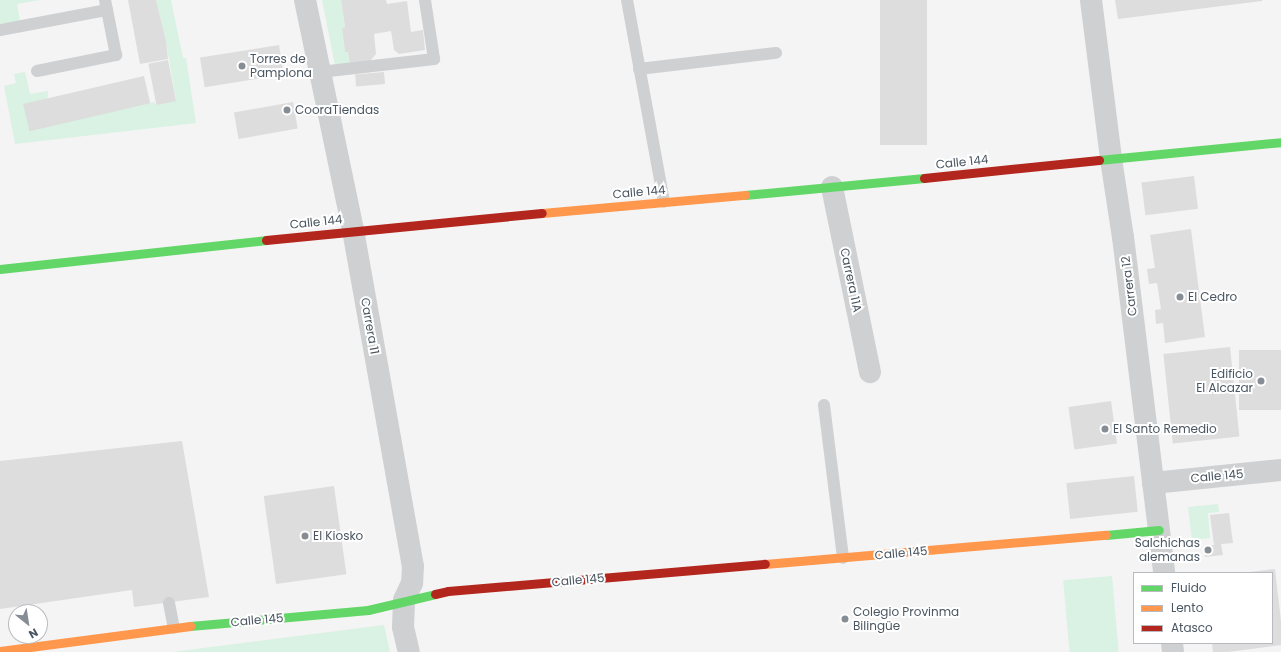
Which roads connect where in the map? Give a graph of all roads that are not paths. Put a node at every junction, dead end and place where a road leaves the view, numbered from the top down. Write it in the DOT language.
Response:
graph roads {
  1 [pos="305,0"];
  2 [pos="425,0"];
  3 [pos="627,0"];
  4 [pos="1091,0"];
  5 [pos="106,5"];
  6 [pos="0,30"];
  7 [pos="776,53"];
  8 [pos="639,68"];
  9 [pos="37,71"];
  10 [pos="320,72"];
  11 [pos="1281,142"];
  12 [pos="1111,159"];
  13 [pos="832,187"];
  14 [pos="664,202"];
  15 [pos="353,230"];
  16 [pos="0,269"];
  17 [pos="870,372"];
  18 [pos="824,405"];
  19 [pos="1281,470"];
  20 [pos="1153,483"];
  21 [pos="1159,530"];
  22 [pos="842,558"];
  23 [pos="1164,572"];
  24 [pos="404,600"];
  25 [pos="169,603"];
  26 [pos="174,628"];
  27 [pos="0,650"];
  28 [pos="409,652"];
  1 -- 10 [label="street, Carrera 11"];
  2 -- 10 [label="lane"];
  3 -- 8 [label="lane"];
  4 -- 12 [label="street, Carrera 12"];
  5 -- 6 [label="lane"];
  5 -- 9 [label="lane"];
  7 -- 8 [label="lane"];
  8 -- 14 [label="lane"];
  10 -- 15 [label="street, Carrera 11"];
  11 -- 12 [label="street, Calle 144"];
  12 -- 13 [label="street, Calle 144"];
  12 -- 20 [label="street, Carrera 12"];
  13 -- 14 [label="street, Calle 144"];
  13 -- 17 [label="street, Carrera 11A"];
  14 -- 15 [label="street, Calle 144"];
  15 -- 16 [label="street, Calle 144"];
  15 -- 24 [label="street, Carrera 11"];
  18 -- 22 [label="lane"];
  19 -- 20 [label="street, Calle 145"];
  20 -- 21 [label="street, Carrera 12"];
  21 -- 22 [label="street, Calle 145"];
  21 -- 23 [label="street, Carrera 12"];
  22 -- 24 [label="street, Calle 145"];
  24 -- 26 [label="street, Calle 145"];
  24 -- 28 [label="street, Carrera 11"];
  25 -- 26 [label="lane"];
  26 -- 27 [label="street, Calle 145"];
}
